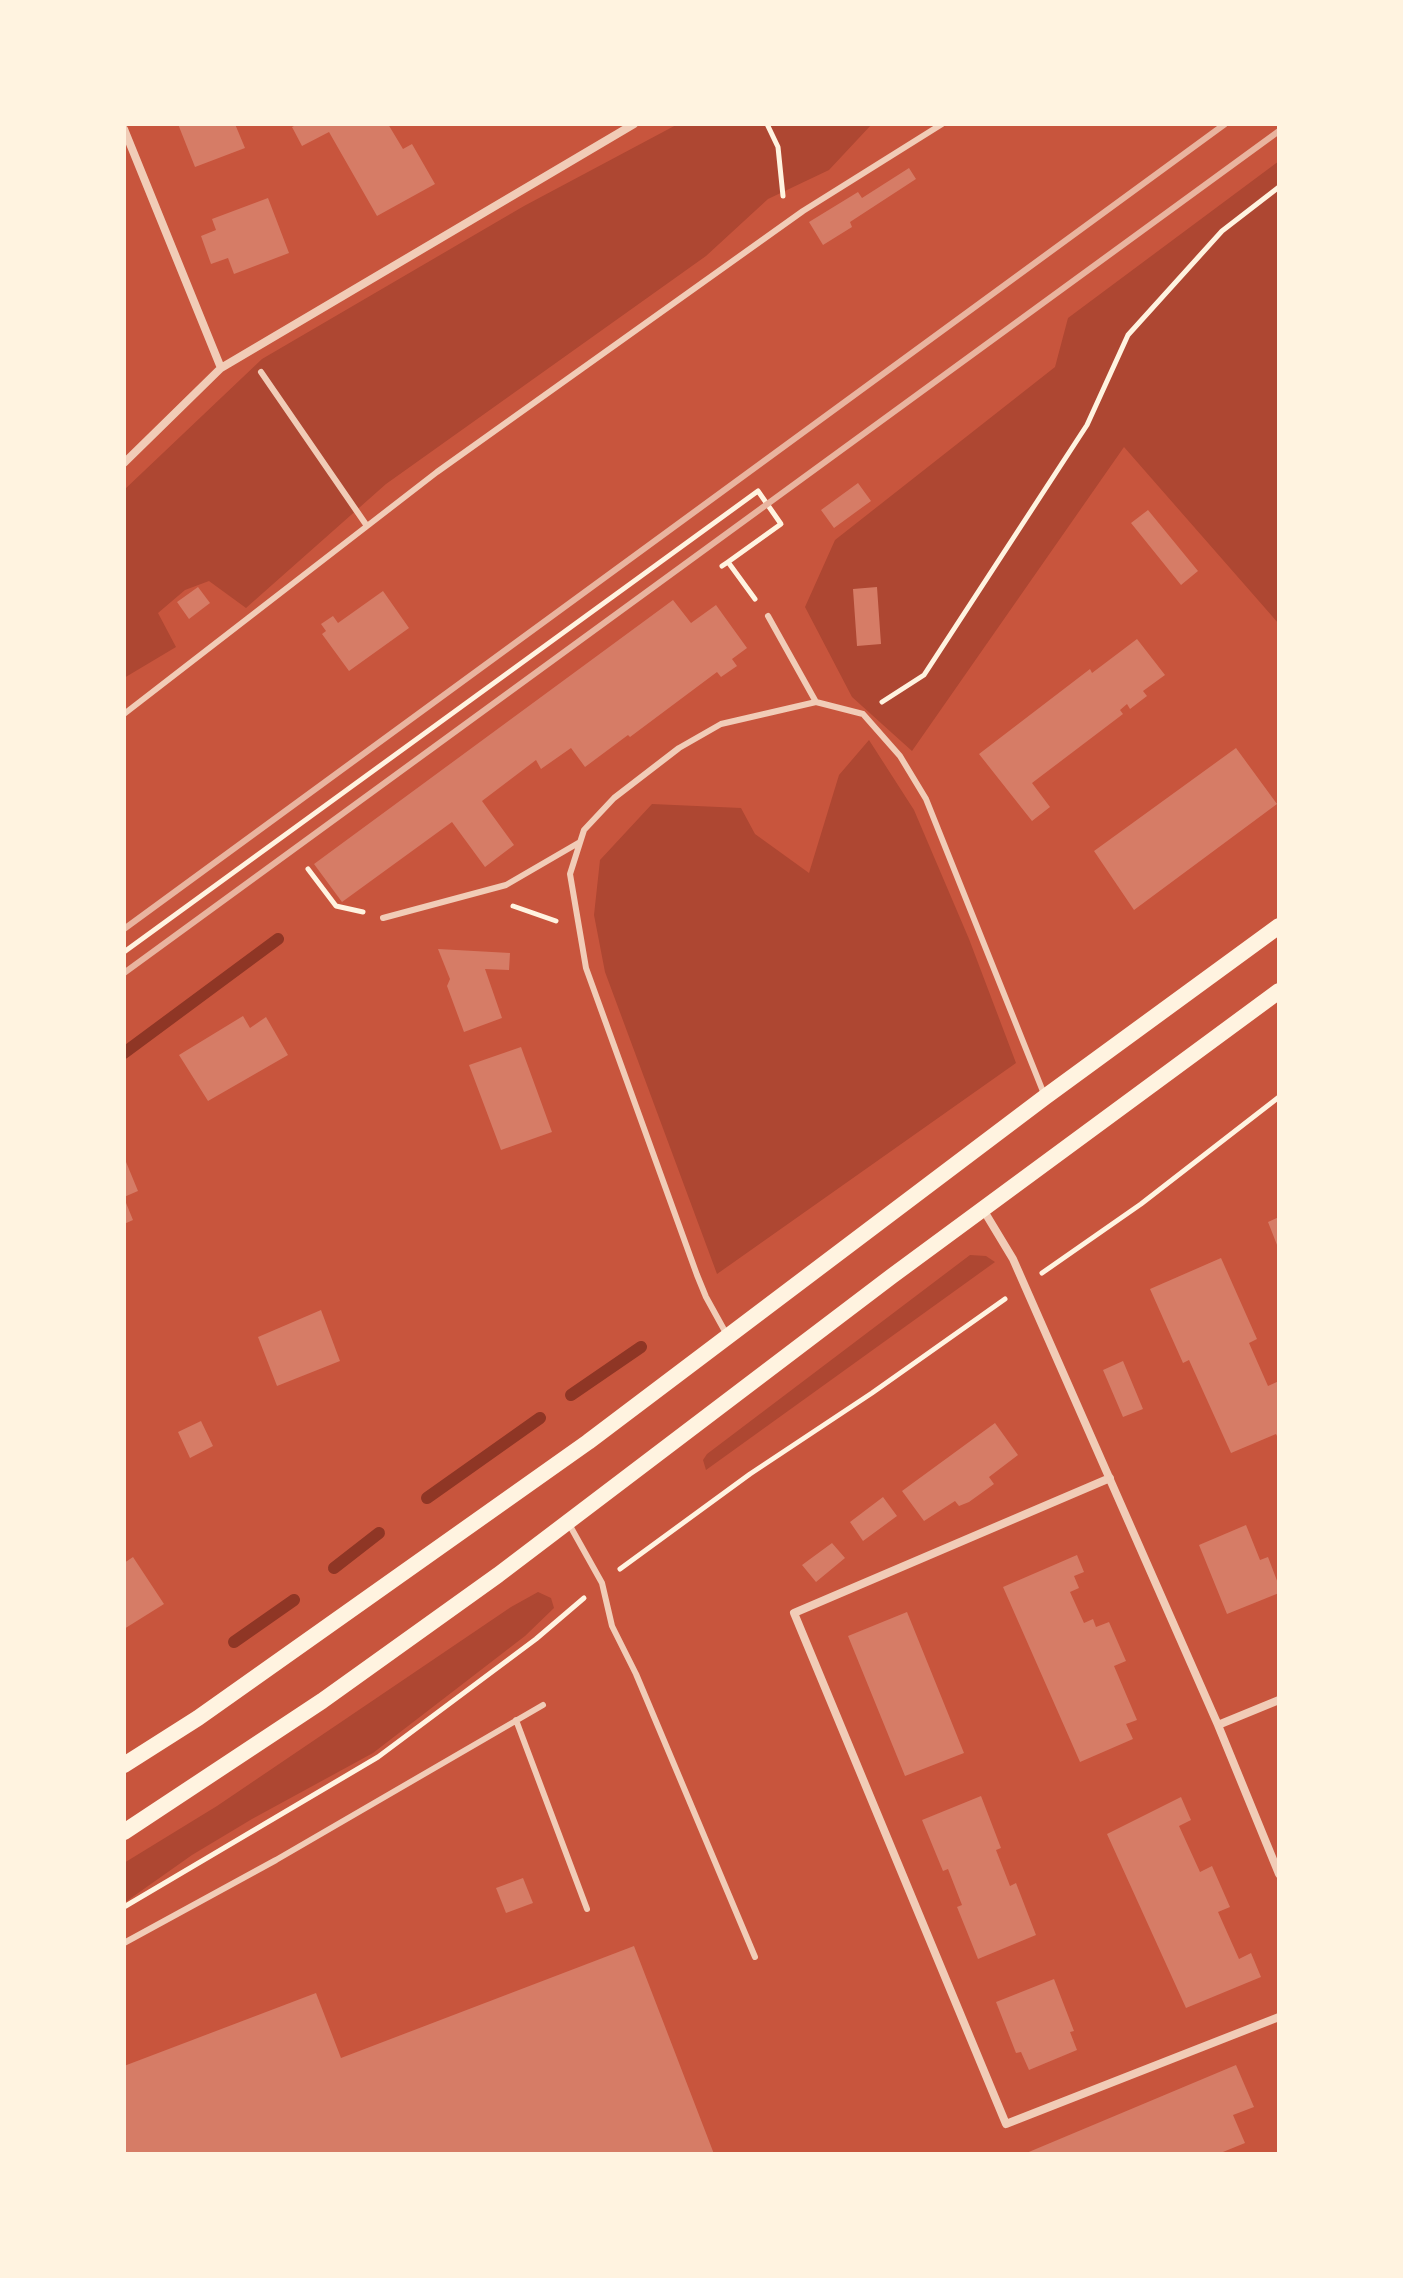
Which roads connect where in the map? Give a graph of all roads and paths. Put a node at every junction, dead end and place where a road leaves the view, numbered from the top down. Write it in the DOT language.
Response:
graph roads {
  1 [pos="634,124"];
  2 [pos="767,124"];
  3 [pos="942,124"];
  4 [pos="124,129"];
  5 [pos="1279,187"];
  6 [pos="785,223"];
  7 [pos="221,368"];
  8 [pos="261,372"];
  9 [pos="124,463"];
  10 [pos="367,526"];
  11 [pos="768,616"];
  12 [pos="816,702"];
  13 [pos="124,714"];
  14 [pos="863,714"];
  15 [pos="580,842"];
  16 [pos="308,869"];
  17 [pos="476,893"];
  18 [pos="383,918"];
  19 [pos="1279,926"];
  20 [pos="580,930"];
  21 [pos="124,952"];
  22 [pos="1279,991"];
  23 [pos="1045,1097"];
  24 [pos="1279,1097"];
  25 [pos="984,1211"];
  26 [pos="1025,1285"];
  27 [pos="727,1335"];
  28 [pos="1110,1478"];
  29 [pos="568,1522"];
  30 [pos="602,1583"];
  31 [pos="1279,1700"];
  32 [pos="543,1705"];
  33 [pos="516,1720"];
  34 [pos="1218,1725"];
  35 [pos="124,1765"];
  36 [pos="124,1832"];
  37 [pos="1279,1874"];
  38 [pos="124,1907"];
  39 [pos="587,1909"];
  40 [pos="124,1943"];
  41 [pos="755,1957"];
  42 [pos="1279,2017"];
  1 -- 7 [label="street"];
  2 -- 6 [label="path"];
  3 -- 6 [label="lane"];
  4 -- 7 [label="street"];
  5 -- 14 [label="path"];
  6 -- 10 [label="lane"];
  7 -- 9 [label="street"];
  8 -- 10 [label="lane"];
  10 -- 13 [label="lane"];
  11 -- 12 [label="lane"];
  11 -- 21 [label="path"];
  12 -- 14 [label="lane"];
  12 -- 15 [label="lane"];
  14 -- 23 [label="lane"];
  15 -- 17 [label="lane"];
  15 -- 20 [label="lane"];
  16 -- 18 [label="path"];
  17 -- 18 [label="lane"];
  17 -- 20 [label="path"];
  19 -- 23 [label="main road"];
  20 -- 27 [label="lane"];
  22 -- 25 [label="main road"];
  23 -- 27 [label="main road"];
  24 -- 26 [label="path"];
  25 -- 26 [label="street"];
  25 -- 29 [label="main road"];
  26 -- 28 [label="street"];
  26 -- 30 [label="path"];
  27 -- 35 [label="main road"];
  28 -- 34 [label="street"];
  28 -- 42 [label="street"];
  29 -- 30 [label="lane"];
  29 -- 36 [label="main road"];
  30 -- 38 [label="path"];
  30 -- 41 [label="lane"];
  31 -- 34 [label="street"];
  32 -- 33 [label="lane"];
  33 -- 39 [label="lane"];
  33 -- 40 [label="lane"];
  34 -- 37 [label="street"];
}
